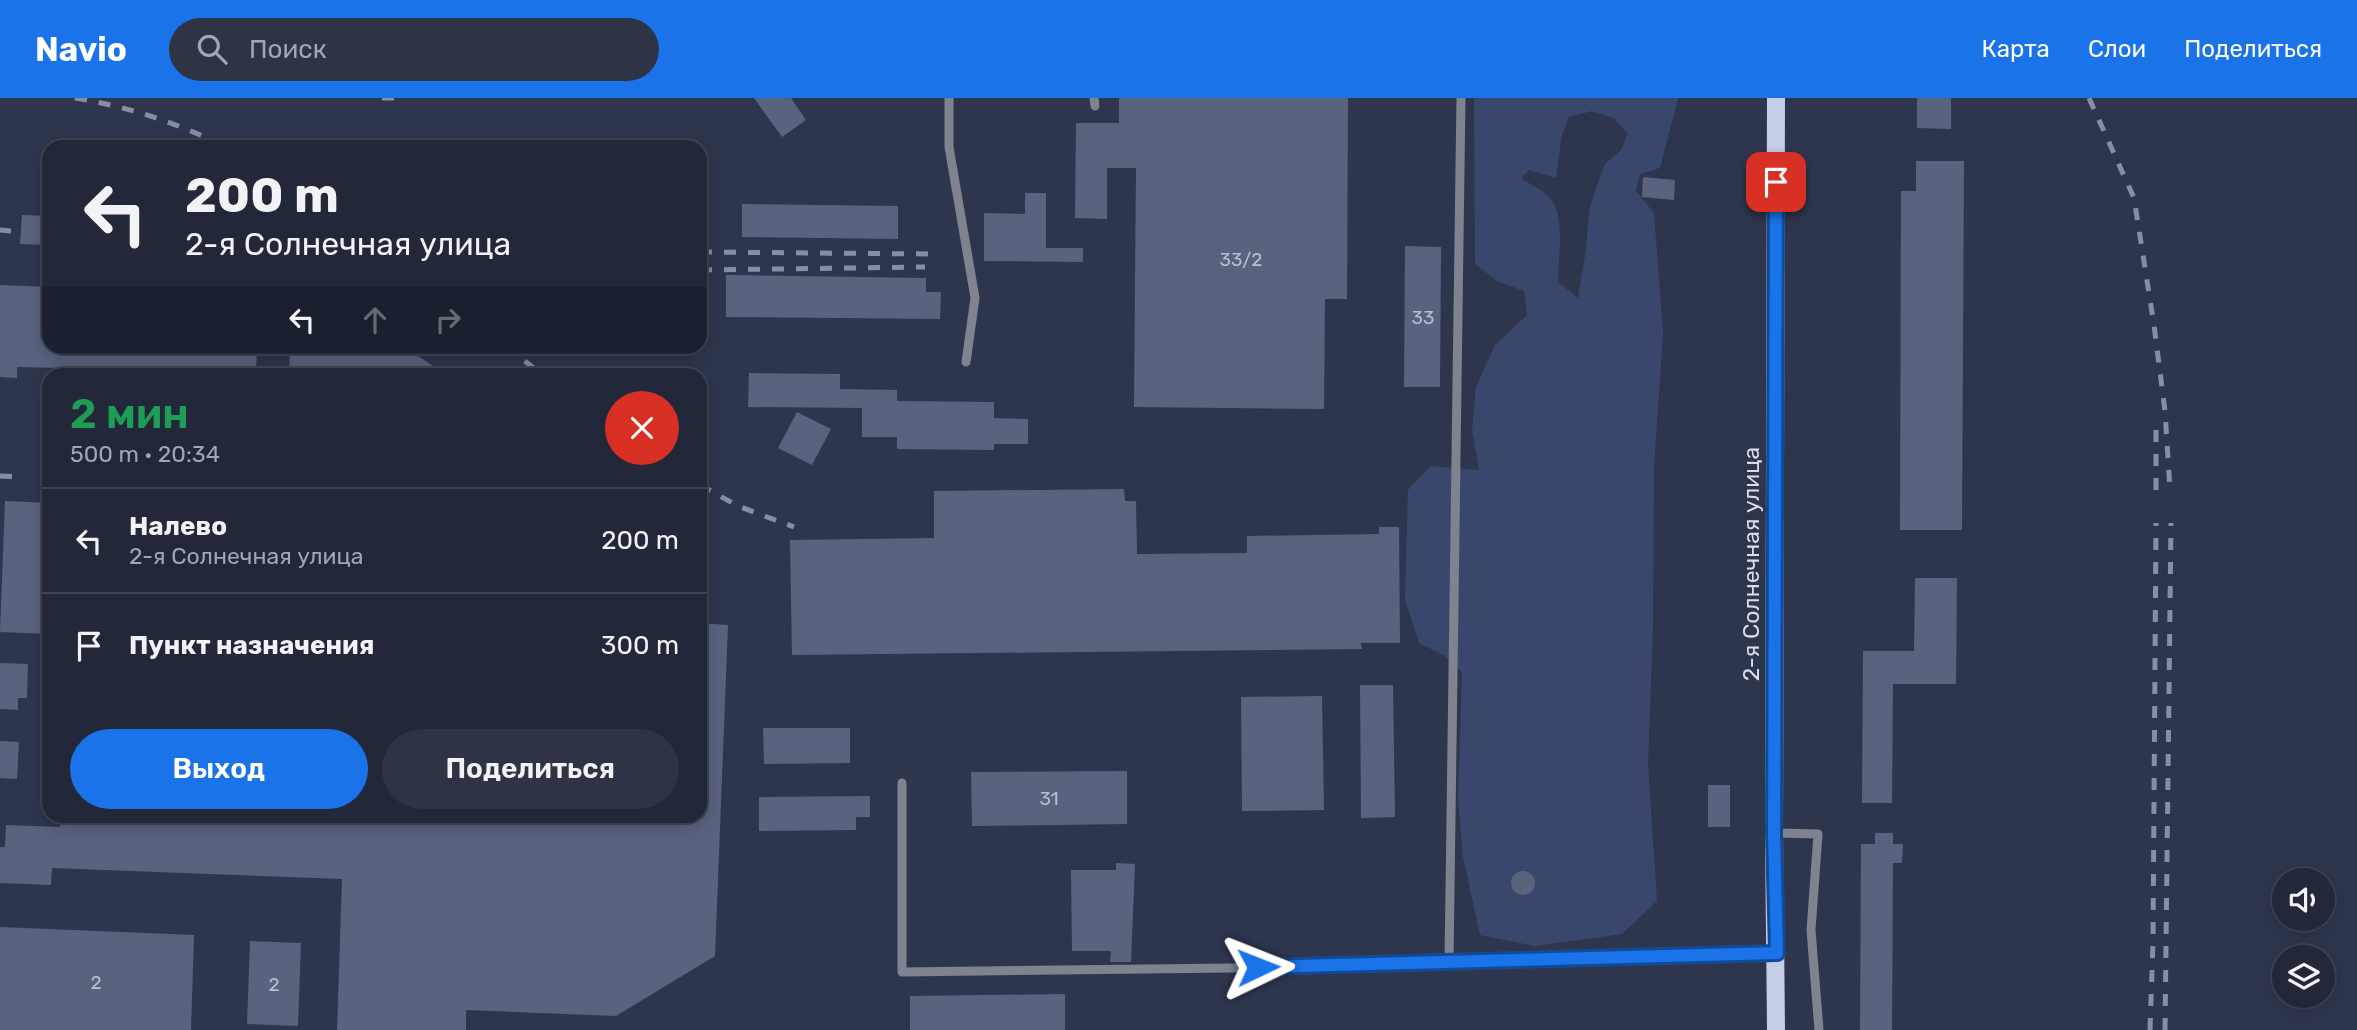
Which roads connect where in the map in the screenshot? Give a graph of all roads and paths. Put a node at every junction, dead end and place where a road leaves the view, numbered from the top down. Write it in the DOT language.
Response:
graph roads {
  1 [pos="949,98"];
  2 [pos="1461,98"];
  3 [pos="1776,98"];
  4 [pos="965,362"];
  5 [pos="902,783"];
  6 [pos="1774,833"];
  7 [pos="1777,953"];
  8 [pos="1449,962"];
  9 [pos="1776,1030"];
  10 [pos="1819,1030"];
  1 -- 4 [label="lane"];
  2 -- 8 [label="lane"];
  3 -- 6 [label="main road, 2-я Солнечная улица"];
  5 -- 8 [label="lane"];
  6 -- 7 [label="main road, 2-я Солнечная улица"];
  6 -- 10 [label="lane"];
  7 -- 8 [label="lane"];
  7 -- 9 [label="main road, 2-я Солнечная улица"];
}
